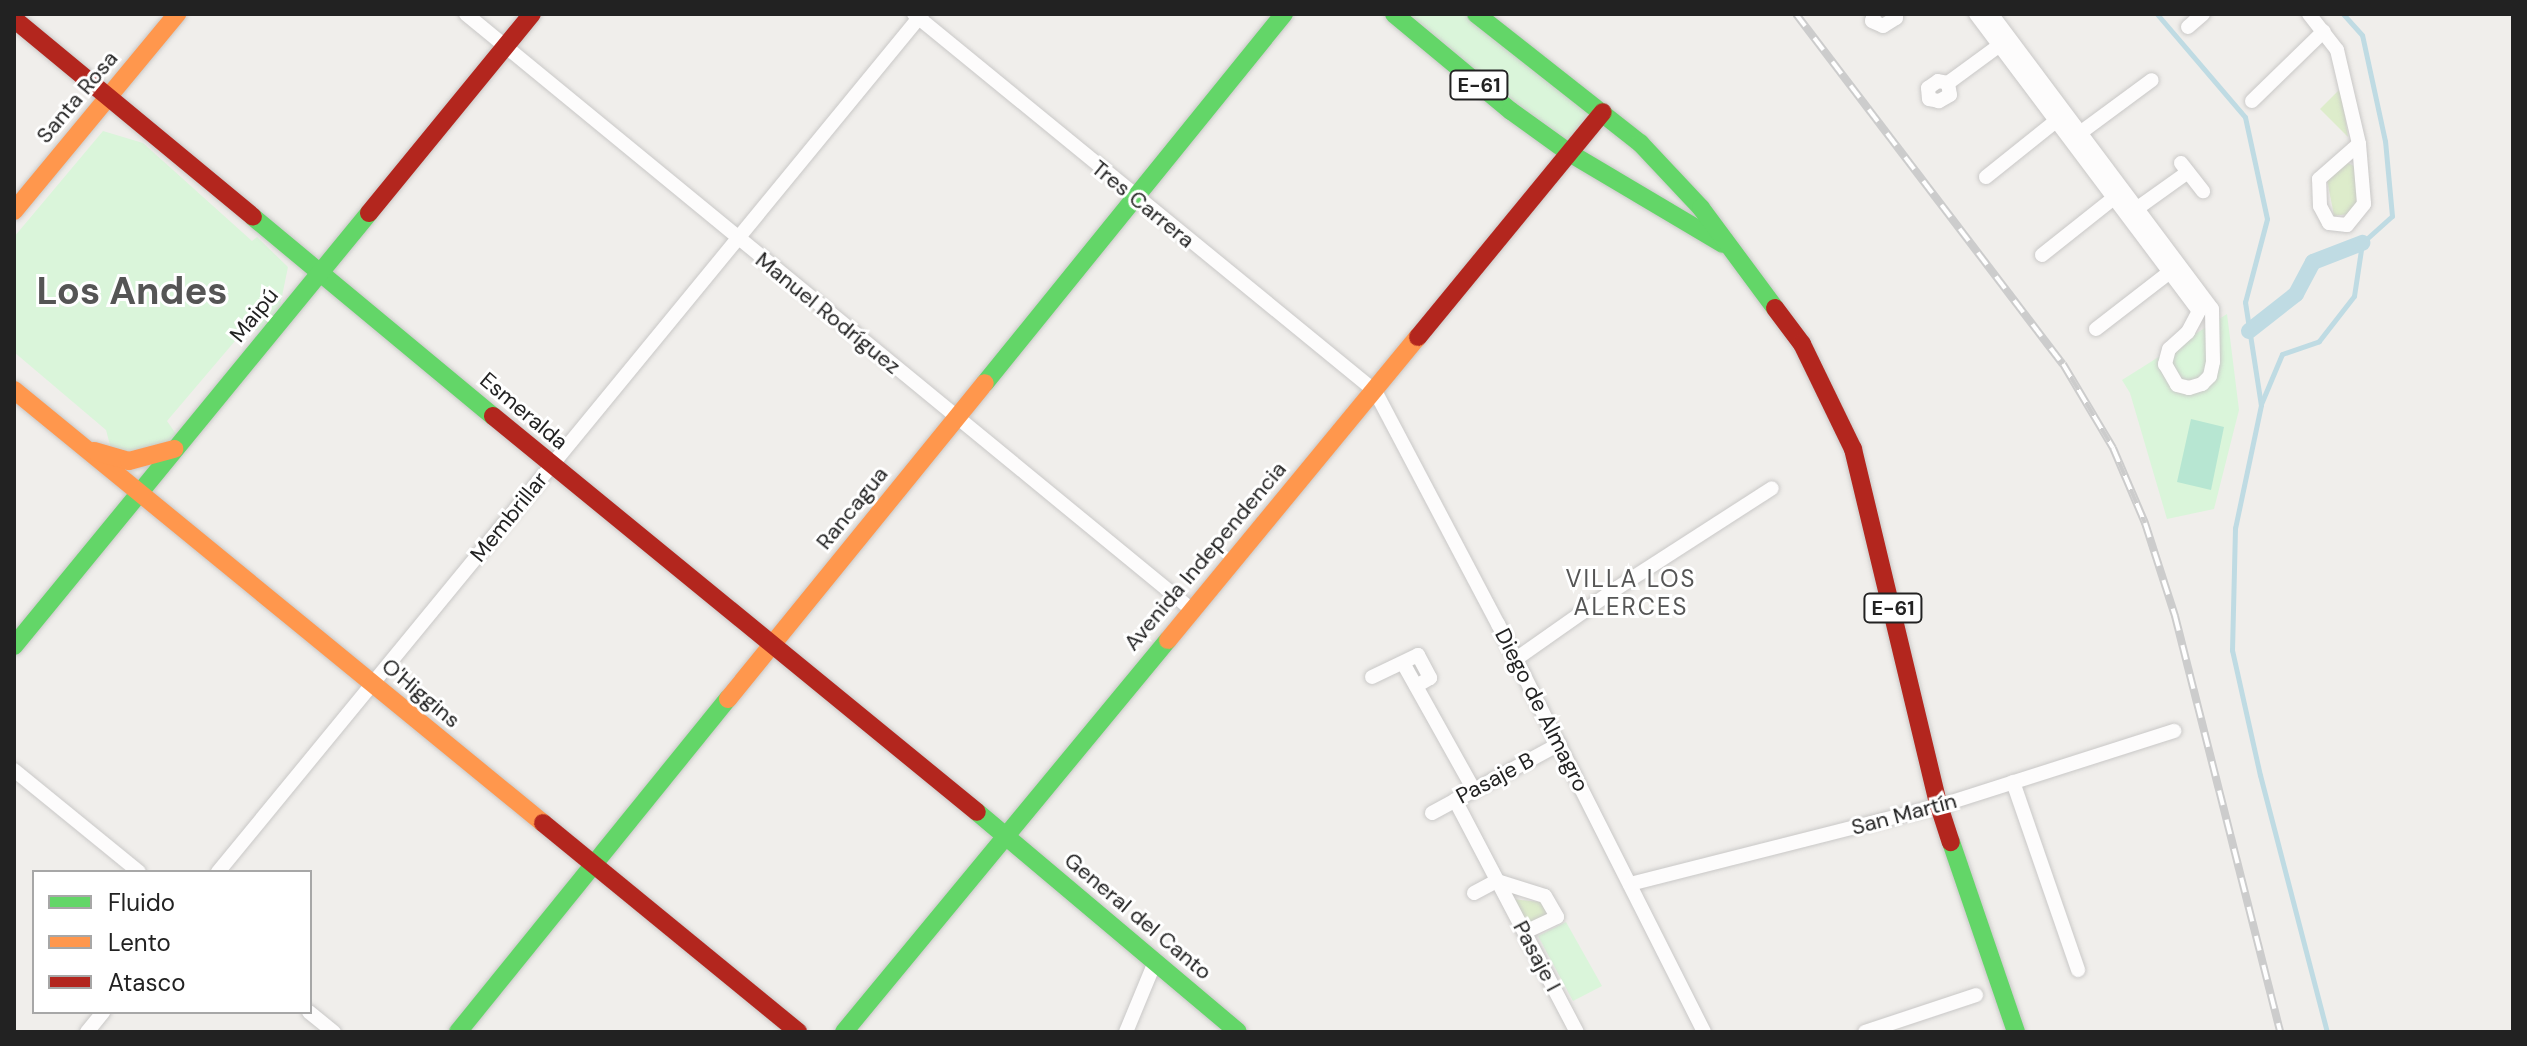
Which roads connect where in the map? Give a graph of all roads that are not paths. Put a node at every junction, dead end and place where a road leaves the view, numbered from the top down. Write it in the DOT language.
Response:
graph roads {
  1 [pos="177,14"];
  2 [pos="466,14"];
  3 [pos="532,14"];
  4 [pos="1284,14"];
  5 [pos="1394,14"];
  6 [pos="1476,14"];
  7 [pos="1874,14"];
  8 [pos="1896,14"];
  9 [pos="1976,14"];
  10 [pos="1991,14"];
  11 [pos="2203,14"];
  12 [pos="2309,14"];
  13 [pos="918,15"];
  14 [pos="14,19"];
  15 [pos="2188,27"];
  16 [pos="2324,31"];
  17 [pos="2000,45"];
  18 [pos="505,46"];
  19 [pos="2152,80"];
  20 [pos="1948,83"];
  21 [pos="108,97"];
  22 [pos="2252,101"];
  23 [pos="1603,112"];
  24 [pos="2056,121"];
  25 [pos="86,125"];
  26 [pos="150,132"];
  27 [pos="2080,133"];
  28 [pos="2359,144"];
  29 [pos="1568,152"];
  30 [pos="1986,177"];
  31 [pos="2203,191"];
  32 [pos="1135,198"];
  33 [pos="2114,198"];
  34 [pos="2139,207"];
  35 [pos="14,211"];
  36 [pos="738,239"];
  37 [pos="289,247"];
  38 [pos="1736,252"];
  39 [pos="2042,255"];
  40 [pos="2176,268"];
  41 [pos="320,273"];
  42 [pos="288,311"];
  43 [pos="2096,329"];
  44 [pos="14,390"];
  45 [pos="1375,391"];
  46 [pos="956,418"];
  47 [pos="179,446"];
  48 [pos="82,447"];
  49 [pos="552,465"];
  50 [pos="1772,488"];
  51 [pos="139,493"];
  52 [pos="1191,609"];
  53 [pos="14,646"];
  54 [pos="771,646"];
  55 [pos="1516,659"];
  56 [pos="1403,663"];
  57 [pos="1372,677"];
  58 [pos="372,684"];
  59 [pos="1416,686"];
  60 [pos="2174,731"];
  61 [pos="1559,744"];
  62 [pos="14,770"];
  63 [pos="2013,782"];
  64 [pos="1474,790"];
  65 [pos="1455,800"];
  66 [pos="1939,806"];
  67 [pos="1432,813"];
  68 [pos="1007,836"];
  69 [pos="592,866"];
  70 [pos="137,870"];
  71 [pos="220,870"];
  72 [pos="1497,881"];
  73 [pos="1630,884"];
  74 [pos="1474,893"];
  75 [pos="1525,932"];
  76 [pos="1155,962"];
  77 [pos="2078,970"];
  78 [pos="1976,995"];
  79 [pos="101,1014"];
  80 [pos="312,1014"];
  81 [pos="87,1032"];
  82 [pos="334,1032"];
  83 [pos="458,1032"];
  84 [pos="798,1032"];
  85 [pos="844,1032"];
  86 [pos="1126,1032"];
  87 [pos="1238,1032"];
  88 [pos="1577,1032"];
  89 [pos="1704,1032"];
  90 [pos="1865,1032"];
  91 [pos="2016,1032"];
  1 -- 21 [label="main road, Santa Rosa"];
  2 -- 18 [label="street, Manuel Rodríguez"];
  3 -- 18 [label="main road, Maipú"];
  4 -- 32 [label="main road, Rancagua"];
  5 -- 29 [label="main road, E-61"];
  6 -- 23 [label="main road, E-61"];
  7 -- 8 [label="street"];
  9 -- 17 [label="street"];
  10 -- 27 [label="street"];
  11 -- 15 [label="street"];
  12 -- 16 [label="street"];
  13 -- 32 [label="street, Tres Carrera"];
  13 -- 36 [label="street, Membrillar"];
  14 -- 21 [label="main road, Esmeralda"];
  16 -- 22 [label="street"];
  16 -- 28 [label="street"];
  17 -- 20 [label="street"];
  17 -- 24 [label="street"];
  18 -- 36 [label="street, Manuel Rodríguez"];
  18 -- 41 [label="main road, Maipú"];
  19 -- 27 [label="street"];
  21 -- 25 [label="main road, Santa Rosa"];
  21 -- 26 [label="main road, Esmeralda"];
  23 -- 29 [label="main road, Avenida Independencia"];
  23 -- 38 [label="main road, E-61"];
  24 -- 27 [label="street"];
  24 -- 30 [label="street"];
  24 -- 33 [label="street"];
  25 -- 26 [label="main road"];
  25 -- 35 [label="main road, Santa Rosa"];
  26 -- 37 [label="main road, Esmeralda"];
  27 -- 34 [label="street"];
  28 -- 28 [label="street"];
  29 -- 38 [label="main road, E-61"];
  29 -- 45 [label="main road, Avenida Independencia"];
  31 -- 34 [label="street"];
  32 -- 45 [label="street, Tres Carrera"];
  32 -- 46 [label="main road, Rancagua"];
  33 -- 39 [label="street"];
  33 -- 40 [label="street"];
  34 -- 40 [label="street"];
  36 -- 46 [label="street, Manuel Rodríguez"];
  36 -- 49 [label="street, Membrillar"];
  37 -- 41 [label="main road, Esmeralda"];
  37 -- 42 [label="main road"];
  38 -- 66 [label="main road, E-61"];
  40 -- 40 [label="street"];
  40 -- 43 [label="street"];
  41 -- 42 [label="main road, Maipú"];
  41 -- 49 [label="main road, Esmeralda"];
  42 -- 47 [label="main road, Maipú"];
  44 -- 48 [label="main road, O'Higgins"];
  45 -- 52 [label="main road, Avenida Independencia"];
  45 -- 55 [label="street, Diego de Almagro"];
  46 -- 52 [label="street, Manuel Rodríguez"];
  46 -- 54 [label="main road, Rancagua"];
  47 -- 48 [label="main road"];
  47 -- 51 [label="main road, Maipú"];
  48 -- 51 [label="main road, O'Higgins"];
  49 -- 54 [label="main road, Esmeralda"];
  49 -- 58 [label="street, Membrillar"];
  50 -- 55 [label="street"];
  51 -- 53 [label="main road, Maipú"];
  51 -- 58 [label="main road, O'Higgins"];
  52 -- 68 [label="main road, Avenida Independencia"];
  54 -- 68 [label="main road, Esmeralda"];
  54 -- 69 [label="main road, Rancagua"];
  55 -- 61 [label="street, Diego de Almagro"];
  56 -- 57 [label="street"];
  56 -- 59 [label="street"];
  56 -- 59 [label="street"];
  58 -- 69 [label="main road, O'Higgins"];
  58 -- 71 [label="street, Membrillar"];
  59 -- 64 [label="street"];
  60 -- 63 [label="street, San Martín"];
  61 -- 64 [label="street, Pasaje B"];
  61 -- 73 [label="street, Diego de Almagro"];
  62 -- 70 [label="street"];
  63 -- 66 [label="street, San Martín"];
  63 -- 77 [label="street"];
  64 -- 65 [label="street, Pasaje B"];
  65 -- 67 [label="street, Pasaje B"];
  65 -- 72 [label="street, Pasaje I"];
  66 -- 73 [label="street, San Martín"];
  66 -- 91 [label="main road, E-61"];
  68 -- 76 [label="main road, General del Canto"];
  68 -- 85 [label="main road, Avenida Independencia"];
  69 -- 83 [label="main road, Rancagua"];
  69 -- 84 [label="main road, O'Higgins"];
  72 -- 74 [label="street"];
  72 -- 75 [label="street, Pasaje I"];
  72 -- 75 [label="street, Pasaje I"];
  73 -- 89 [label="street, Diego de Almagro"];
  75 -- 88 [label="street, Pasaje I"];
  76 -- 86 [label="street"];
  76 -- 87 [label="main road, General del Canto"];
  78 -- 90 [label="street"];
  79 -- 81 [label="street"];
  80 -- 82 [label="street"];
}
